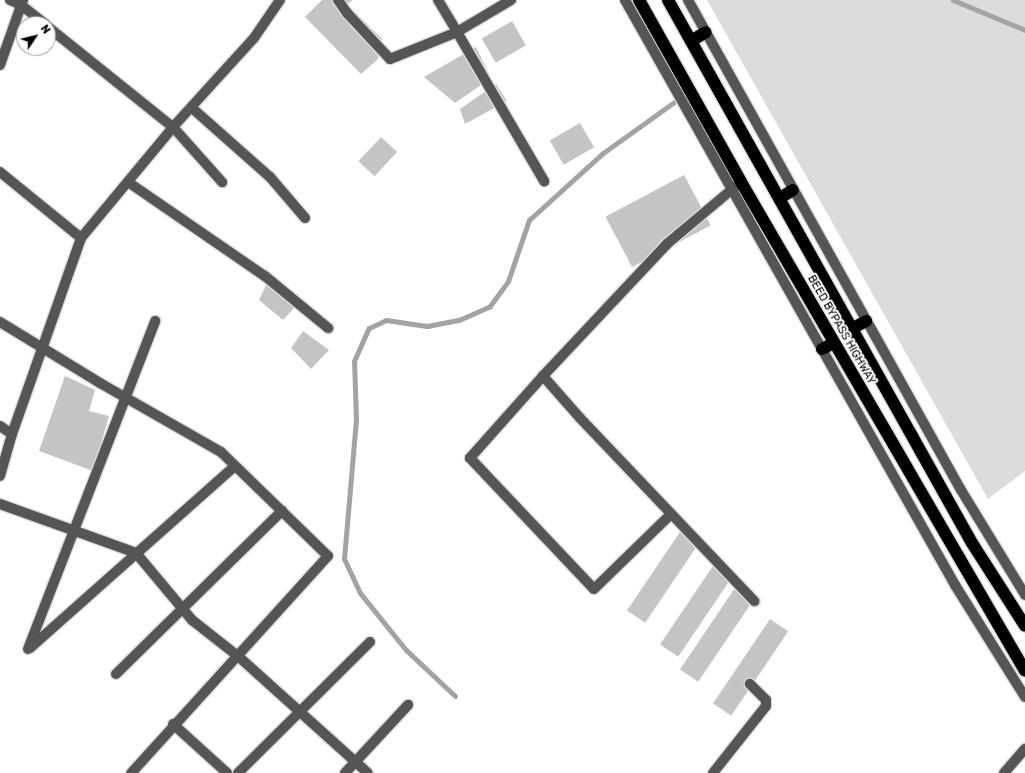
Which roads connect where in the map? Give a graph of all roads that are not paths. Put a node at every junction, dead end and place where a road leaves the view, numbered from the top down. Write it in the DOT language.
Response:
graph roads {
  1 [pos="10,0"];
  2 [pos="280,0"];
  3 [pos="338,0"];
  4 [pos="438,0"];
  5 [pos="511,0"];
  6 [pos="625,0"];
  7 [pos="639,0"];
  8 [pos="668,0"];
  9 [pos="688,0"];
  10 [pos="22,2"];
  11 [pos="37,16"];
  12 [pos="457,32"];
  13 [pos="706,32"];
  14 [pos="56,33"];
  15 [pos="691,41"];
  16 [pos="0,65"];
  17 [pos="192,108"];
  18 [pos="173,127"];
  19 [pos="0,172"];
  20 [pos="544,181"];
  21 [pos="128,182"];
  22 [pos="222,182"];
  23 [pos="737,186"];
  24 [pos="793,190"];
  25 [pos="780,198"];
  26 [pos="304,218"];
  27 [pos="81,238"];
  28 [pos="155,321"];
  29 [pos="866,321"];
  30 [pos="0,322"];
  31 [pos="328,328"];
  32 [pos="853,328"];
  33 [pos="834,343"];
  34 [pos="41,348"];
  35 [pos="822,349"];
  36 [pos="543,376"];
  37 [pos="126,398"];
  38 [pos="0,426"];
  39 [pos="12,434"];
  40 [pos="235,466"];
  41 [pos="0,476"];
  42 [pos="0,504"];
  43 [pos="282,511"];
  44 [pos="672,514"];
  45 [pos="75,532"];
  46 [pos="136,553"];
  47 [pos="1025,594"];
  48 [pos="754,601"];
  49 [pos="182,609"];
  50 [pos="1025,626"];
  51 [pos="370,642"];
  52 [pos="239,657"];
  53 [pos="1025,671"];
  54 [pos="116,674"];
  55 [pos="750,684"];
  56 [pos="1025,697"];
  57 [pos="408,705"];
  58 [pos="301,712"];
  59 [pos="173,724"];
  60 [pos="1025,749"];
  61 [pos="357,761"];
  62 [pos="131,773"];
  63 [pos="227,773"];
  64 [pos="238,773"];
  65 [pos="345,773"];
  66 [pos="368,773"];
  67 [pos="714,773"];
  68 [pos="1004,773"];
  1 -- 10 [label="street"];
  2 -- 17 [label="street"];
  3 -- 12 [label="street"];
  4 -- 12 [label="street"];
  5 -- 12 [label="street"];
  6 -- 23 [label="street"];
  7 -- 23 [label="highway, BEED BYPASS HIGHWAY"];
  8 -- 15 [label="highway, BEED BYPASS HIGHWAY"];
  9 -- 13 [label="street"];
  10 -- 11 [label="street"];
  10 -- 16 [label="street"];
  12 -- 20 [label="street"];
  13 -- 15 [label="highway"];
  13 -- 24 [label="street"];
  14 -- 18 [label="street"];
  15 -- 25 [label="highway, BEED BYPASS HIGHWAY"];
  17 -- 18 [label="street"];
  17 -- 26 [label="street"];
  18 -- 21 [label="street"];
  18 -- 22 [label="street"];
  19 -- 27 [label="street"];
  21 -- 27 [label="street"];
  21 -- 31 [label="street"];
  23 -- 33 [label="highway, BEED BYPASS HIGHWAY"];
  23 -- 35 [label="street"];
  23 -- 36 [label="street"];
  24 -- 25 [label="highway"];
  24 -- 29 [label="street"];
  25 -- 32 [label="highway, BEED BYPASS HIGHWAY"];
  27 -- 34 [label="street"];
  28 -- 37 [label="street"];
  29 -- 32 [label="highway"];
  29 -- 47 [label="street"];
  30 -- 34 [label="street"];
  32 -- 50 [label="highway, BEED BYPASS HIGHWAY"];
  33 -- 35 [label="highway"];
  33 -- 53 [label="highway, BEED BYPASS HIGHWAY"];
  34 -- 37 [label="street"];
  34 -- 39 [label="street"];
  35 -- 56 [label="street"];
  36 -- 44 [label="street"];
  36 -- 44 [label="street"];
  37 -- 40 [label="street"];
  37 -- 45 [label="street"];
  38 -- 39 [label="street"];
  39 -- 41 [label="street"];
  40 -- 43 [label="street"];
  40 -- 46 [label="street"];
  42 -- 45 [label="street"];
  43 -- 49 [label="street"];
  43 -- 52 [label="street"];
  44 -- 48 [label="street"];
  45 -- 46 [label="street"];
  45 -- 46 [label="street"];
  46 -- 49 [label="street"];
  49 -- 52 [label="street"];
  49 -- 54 [label="street"];
  51 -- 58 [label="street"];
  52 -- 58 [label="street"];
  52 -- 59 [label="street"];
  55 -- 67 [label="street"];
  57 -- 61 [label="street"];
  58 -- 61 [label="street"];
  58 -- 64 [label="street"];
  59 -- 62 [label="street"];
  59 -- 63 [label="street"];
  60 -- 68 [label="street"];
  61 -- 65 [label="street"];
  61 -- 66 [label="street"];
}
